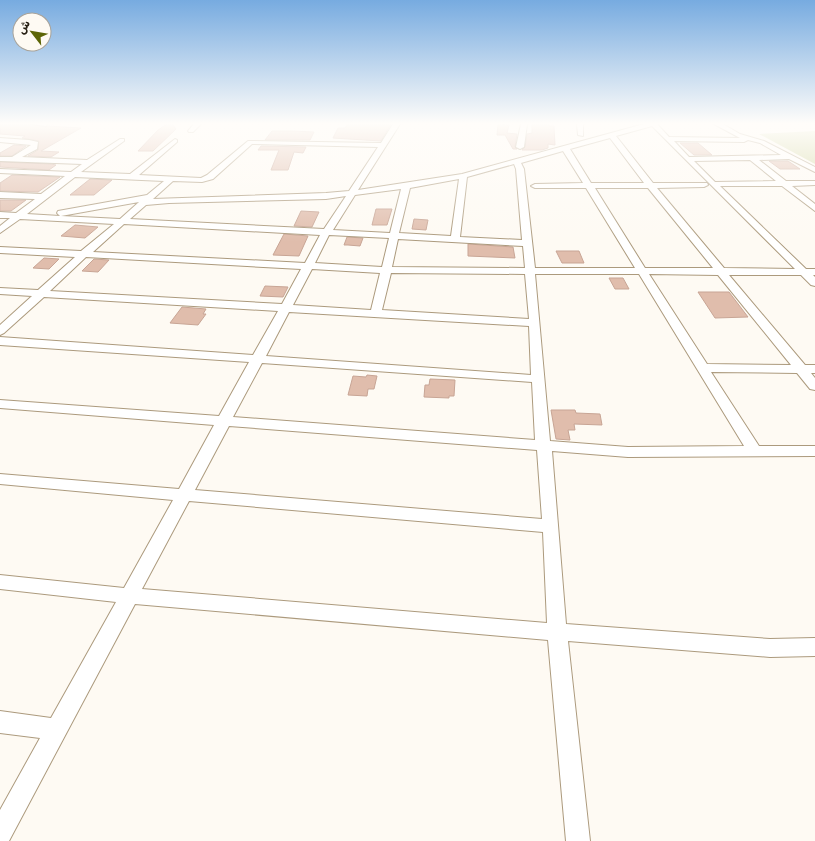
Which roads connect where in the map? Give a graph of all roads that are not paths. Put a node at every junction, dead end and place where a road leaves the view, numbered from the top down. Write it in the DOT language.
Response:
graph roads {
  1 [pos="87,163"];
  2 [pos="148,163"];
  3 [pos="225,163"];
  4 [pos="371,163"];
  5 [pos="497,163"];
  6 [pos="520,163"];
  7 [pos="574,163"];
  8 [pos="633,163"];
  9 [pos="692,163"];
  10 [pos="758,163"];
  11 [pos="801,163"];
  12 [pos="815,170"];
  13 [pos="0,171"];
  14 [pos="72,175"];
  15 [pos="463,176"];
  16 [pos="132,177"];
  17 [pos="171,179"];
  18 [pos="784,183"];
  19 [pos="815,183"];
  20 [pos="714,184"];
  21 [pos="650,185"];
  22 [pos="704,185"];
  23 [pos="406,186"];
  24 [pos="535,186"];
  25 [pos="587,186"];
  26 [pos="350,194"];
  27 [pos="0,195"];
  28 [pos="43,197"];
  29 [pos="146,200"];
  30 [pos="815,208"];
  31 [pos="0,215"];
  32 [pos="19,216"];
  33 [pos="35,217"];
  34 [pos="120,222"];
  35 [pos="0,230"];
  36 [pos="326,233"];
  37 [pos="395,237"];
  38 [pos="455,240"];
  39 [pos="527,243"];
  40 [pos="0,250"];
  41 [pos="83,255"];
  42 [pos="308,267"];
  43 [pos="386,270"];
  44 [pos="530,271"];
  45 [pos="643,272"];
  46 [pos="721,272"];
  47 [pos="803,272"];
  48 [pos="815,272"];
  49 [pos="815,283"];
  50 [pos="0,291"];
  51 [pos="41,294"];
  52 [pos="286,308"];
  53 [pos="376,313"];
  54 [pos="535,323"];
  55 [pos="0,331"];
  56 [pos="0,342"];
  57 [pos="258,359"];
  58 [pos="704,368"];
  59 [pos="802,369"];
  60 [pos="815,369"];
  61 [pos="539,379"];
  62 [pos="815,386"];
  63 [pos="0,404"];
  64 [pos="224,421"];
  65 [pos="544,446"];
  66 [pos="815,451"];
  67 [pos="755,452"];
  68 [pos="0,480"];
  69 [pos="184,495"];
  70 [pos="552,526"];
  71 [pos="0,582"];
  72 [pos="129,596"];
  73 [pos="558,632"];
  74 [pos="815,647"];
  75 [pos="0,722"];
  76 [pos="57,729"];
  77 [pos="0,834"];
  78 [pos="578,841"];
  1 -- 14 [label="street"];
  2 -- 16 [label="street"];
  3 -- 17 [label="street"];
  4 -- 26 [label="street"];
  5 -- 15 [label="street"];
  6 -- 39 [label="street"];
  7 -- 25 [label="street"];
  8 -- 21 [label="street"];
  9 -- 20 [label="street"];
  10 -- 18 [label="street"];
  11 -- 12 [label="street"];
  13 -- 14 [label="street"];
  14 -- 16 [label="street"];
  14 -- 28 [label="street"];
  15 -- 23 [label="street"];
  15 -- 38 [label="street"];
  16 -- 17 [label="street"];
  17 -- 29 [label="street"];
  18 -- 19 [label="street"];
  18 -- 20 [label="street"];
  18 -- 30 [label="street"];
  20 -- 47 [label="street"];
  21 -- 22 [label="street"];
  21 -- 25 [label="street"];
  21 -- 46 [label="street"];
  23 -- 26 [label="street"];
  23 -- 37 [label="street"];
  24 -- 25 [label="street"];
  25 -- 45 [label="street"];
  26 -- 29 [label="street"];
  26 -- 36 [label="street"];
  27 -- 28 [label="street"];
  28 -- 32 [label="street"];
  29 -- 33 [label="street"];
  29 -- 34 [label="street"];
  31 -- 32 [label="street"];
  32 -- 33 [label="street"];
  32 -- 35 [label="street"];
  33 -- 34 [label="street"];
  34 -- 36 [label="street"];
  34 -- 41 [label="street"];
  36 -- 37 [label="street"];
  36 -- 42 [label="street"];
  37 -- 38 [label="street"];
  37 -- 43 [label="street"];
  38 -- 39 [label="street"];
  39 -- 44 [label="street"];
  40 -- 41 [label="street"];
  41 -- 42 [label="street"];
  41 -- 51 [label="street"];
  42 -- 43 [label="street"];
  42 -- 52 [label="street"];
  43 -- 44 [label="street"];
  43 -- 53 [label="street"];
  44 -- 45 [label="street"];
  44 -- 54 [label="street"];
  45 -- 46 [label="street"];
  45 -- 58 [label="street"];
  46 -- 47 [label="street"];
  46 -- 59 [label="street"];
  47 -- 48 [label="street"];
  47 -- 49 [label="street"];
  50 -- 51 [label="street"];
  51 -- 52 [label="street"];
  51 -- 55 [label="street"];
  52 -- 53 [label="street"];
  52 -- 57 [label="street"];
  53 -- 54 [label="street"];
  54 -- 61 [label="street"];
  56 -- 57 [label="street"];
  57 -- 61 [label="street"];
  57 -- 64 [label="street"];
  58 -- 59 [label="street"];
  58 -- 67 [label="street"];
  59 -- 60 [label="street"];
  59 -- 62 [label="street"];
  61 -- 65 [label="street"];
  63 -- 64 [label="street"];
  64 -- 65 [label="street"];
  64 -- 69 [label="street"];
  65 -- 67 [label="street"];
  65 -- 70 [label="street"];
  66 -- 67 [label="street"];
  68 -- 69 [label="street"];
  69 -- 70 [label="street"];
  69 -- 72 [label="street"];
  70 -- 73 [label="street"];
  71 -- 72 [label="street"];
  72 -- 73 [label="street"];
  72 -- 76 [label="street"];
  73 -- 74 [label="street"];
  73 -- 78 [label="street"];
  75 -- 76 [label="street"];
  76 -- 77 [label="street"];
}
